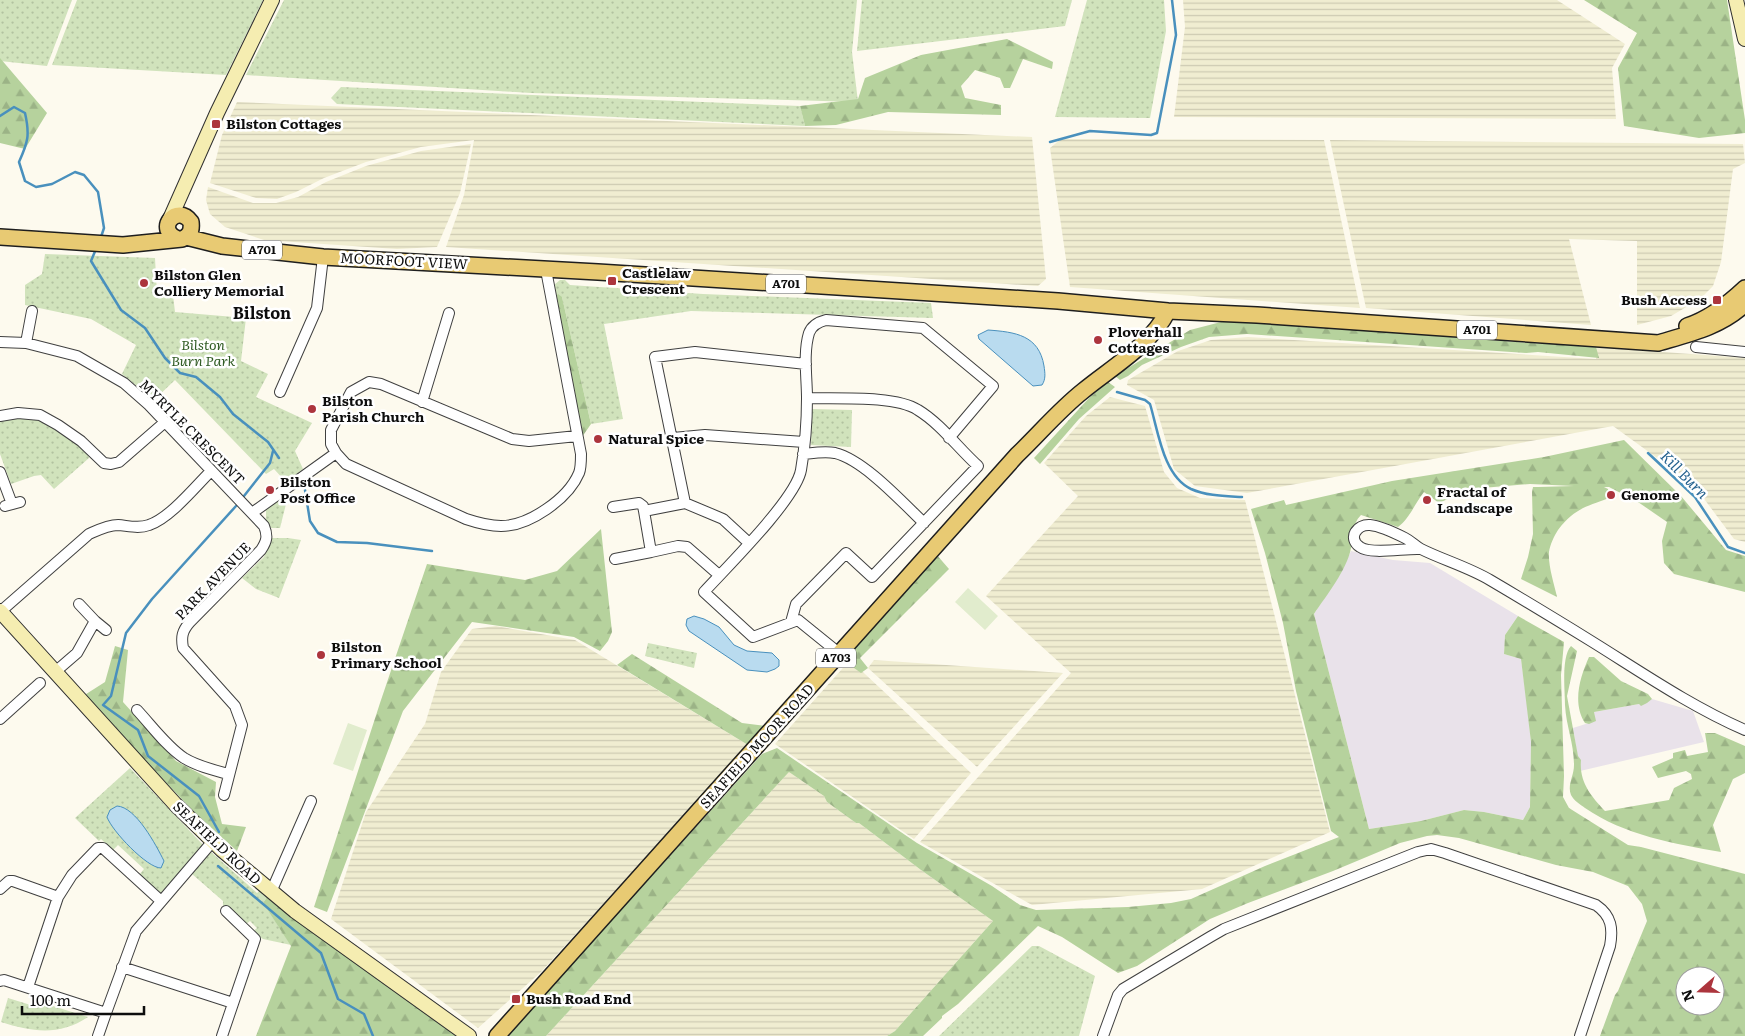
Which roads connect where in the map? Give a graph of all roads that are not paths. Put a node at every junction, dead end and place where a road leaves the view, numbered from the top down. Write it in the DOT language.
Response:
graph roads {
  1 [pos="272,0"];
  2 [pos="1736,0"];
  3 [pos="1745,39"];
  4 [pos="183,192"];
  5 [pos="168,223"];
  6 [pos="185,230"];
  7 [pos="0,237"];
  8 [pos="146,243"];
  9 [pos="323,257"];
  10 [pos="546,270"];
  11 [pos="1745,288"];
  12 [pos="1745,304"];
  13 [pos="32,311"];
  14 [pos="1168,311"];
  15 [pos="449,313"];
  16 [pos="1630,341"];
  17 [pos="0,342"];
  18 [pos="26,343"];
  19 [pos="1696,347"];
  20 [pos="1745,352"];
  21 [pos="806,364"];
  22 [pos="280,392"];
  23 [pos="807,398"];
  24 [pos="422,402"];
  25 [pos="0,416"];
  26 [pos="165,422"];
  27 [pos="577,436"];
  28 [pos="673,438"];
  29 [pos="949,438"];
  30 [pos="804,442"];
  31 [pos="336,453"];
  32 [pos="803,454"];
  33 [pos="211,471"];
  34 [pos="0,472"];
  35 [pos="686,503"];
  36 [pos="12,504"];
  37 [pos="613,507"];
  38 [pos="644,511"];
  39 [pos="252,513"];
  40 [pos="924,523"];
  41 [pos="267,534"];
  42 [pos="748,543"];
  43 [pos="1420,549"];
  44 [pos="651,552"];
  45 [pos="615,560"];
  46 [pos="719,575"];
  47 [pos="79,604"];
  48 [pos="0,612"];
  49 [pos="95,622"];
  50 [pos="791,622"];
  51 [pos="106,630"];
  52 [pos="840,654"];
  53 [pos="55,672"];
  54 [pos="40,683"];
  55 [pos="137,710"];
  56 [pos="0,719"];
  57 [pos="1745,730"];
  58 [pos="228,774"];
  59 [pos="224,795"];
  60 [pos="310,801"];
  61 [pos="214,842"];
  62 [pos="0,889"];
  63 [pos="271,892"];
  64 [pos="58,896"];
  65 [pos="161,901"];
  66 [pos="226,911"];
  67 [pos="122,967"];
  68 [pos="0,981"];
  69 [pos="28,987"];
  70 [pos="233,1003"];
  71 [pos="106,1013"];
  72 [pos="98,1036"];
  73 [pos="222,1036"];
  74 [pos="469,1036"];
  75 [pos="497,1036"];
  76 [pos="1103,1036"];
  77 [pos="1580,1036"];
  1 -- 4 [label="street"];
  2 -- 3 [label="street"];
  4 -- 5 [label="street"];
  4 -- 6 [label="street"];
  5 -- 6 [label="main road, MOORFOOT VIEW"];
  5 -- 6 [label="main road"];
  5 -- 8 [label="main road"];
  6 -- 8 [label="main road"];
  6 -- 9 [label="main road, MOORFOOT VIEW / A701"];
  7 -- 8 [label="main road"];
  9 -- 10 [label="main road, MOORFOOT VIEW / A701"];
  9 -- 22 [label="street"];
  10 -- 14 [label="main road, MOORFOOT VIEW / A701"];
  10 -- 27 [label="street"];
  11 -- 16 [label="main road, A701"];
  12 -- 16 [label="main road, A701"];
  13 -- 18 [label="street"];
  14 -- 16 [label="main road, A701"];
  14 -- 52 [label="main road, SEAFIELD MOOR ROAD / A703"];
  15 -- 24 [label="street"];
  17 -- 18 [label="street, MYRTLE CRESCENT"];
  18 -- 26 [label="street, MYRTLE CRESCENT"];
  19 -- 20 [label="street"];
  21 -- 23 [label="street"];
  21 -- 28 [label="street"];
  21 -- 29 [label="street"];
  23 -- 29 [label="street"];
  23 -- 30 [label="street"];
  24 -- 27 [label="street"];
  24 -- 31 [label="street"];
  25 -- 26 [label="street"];
  26 -- 33 [label="street, MYRTLE CRESCENT"];
  27 -- 31 [label="street"];
  28 -- 30 [label="street"];
  28 -- 35 [label="street"];
  29 -- 40 [label="street"];
  30 -- 32 [label="street"];
  31 -- 39 [label="street"];
  32 -- 40 [label="street"];
  32 -- 42 [label="street"];
  33 -- 39 [label="street, MYRTLE CRESCENT"];
  33 -- 48 [label="street"];
  34 -- 36 [label="street"];
  35 -- 38 [label="street"];
  35 -- 42 [label="street"];
  37 -- 38 [label="street"];
  38 -- 44 [label="street"];
  39 -- 41 [label="street, MYRTLE CRESCENT"];
  40 -- 50 [label="street"];
  41 -- 58 [label="street, PARK AVENUE"];
  42 -- 46 [label="street"];
  43 -- 43 [label="street"];
  43 -- 57 [label="street"];
  44 -- 45 [label="street"];
  44 -- 46 [label="street"];
  46 -- 50 [label="street"];
  47 -- 49 [label="street"];
  48 -- 53 [label="street, SEAFIELD ROAD"];
  49 -- 51 [label="street"];
  49 -- 53 [label="street"];
  50 -- 52 [label="street"];
  52 -- 75 [label="main road, SEAFIELD MOOR ROAD / A703"];
  53 -- 61 [label="street, SEAFIELD ROAD"];
  54 -- 56 [label="street"];
  55 -- 58 [label="street"];
  58 -- 59 [label="street, PARK AVENUE"];
  60 -- 63 [label="street"];
  61 -- 63 [label="street, SEAFIELD ROAD"];
  61 -- 65 [label="street"];
  62 -- 64 [label="street"];
  63 -- 74 [label="street, SEAFIELD ROAD"];
  64 -- 65 [label="street"];
  64 -- 69 [label="street"];
  65 -- 67 [label="street"];
  66 -- 70 [label="street"];
  67 -- 70 [label="street"];
  67 -- 71 [label="street"];
  68 -- 69 [label="street"];
  69 -- 71 [label="street"];
  70 -- 73 [label="street"];
  71 -- 72 [label="street"];
  76 -- 77 [label="street"];
}
